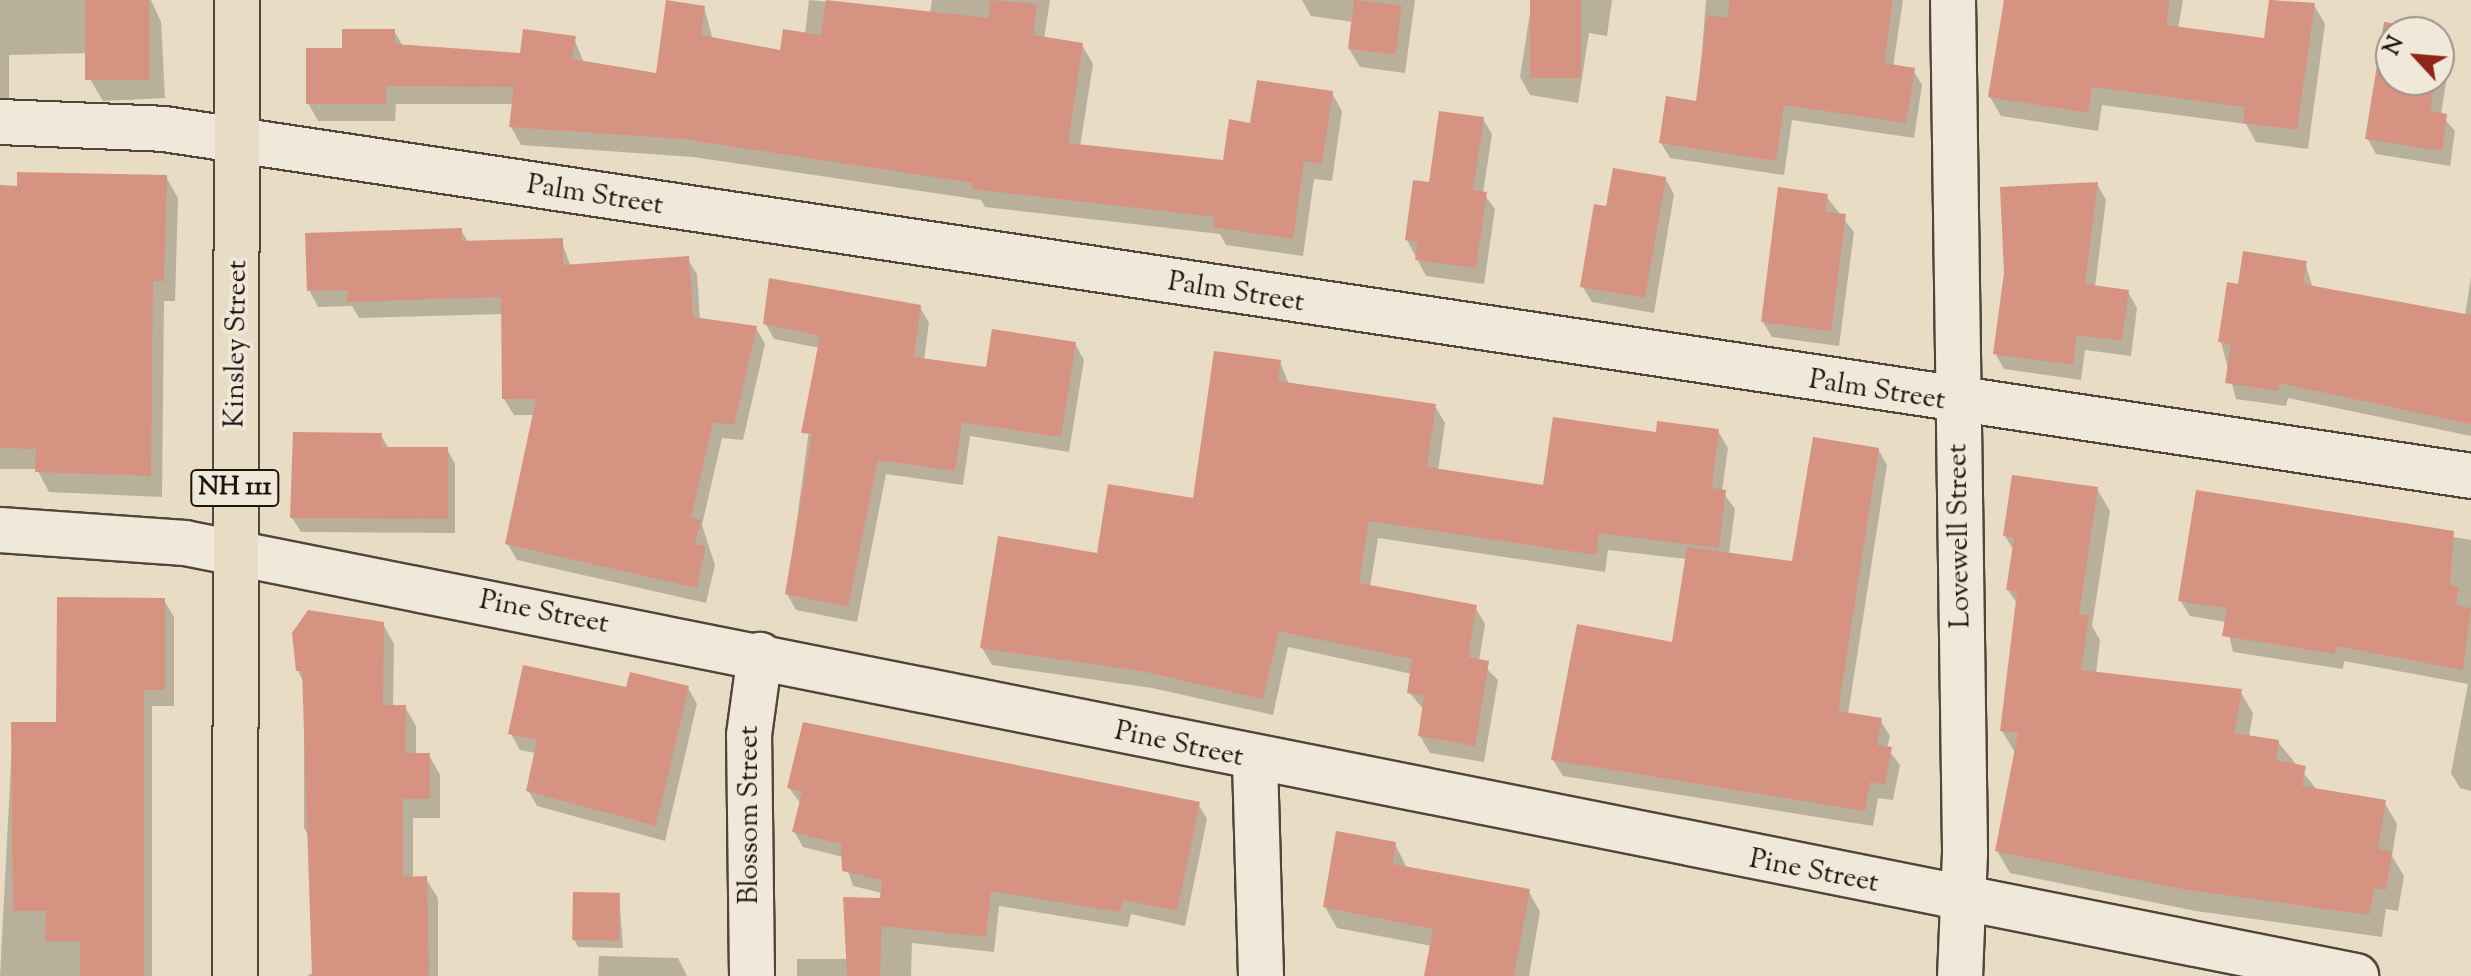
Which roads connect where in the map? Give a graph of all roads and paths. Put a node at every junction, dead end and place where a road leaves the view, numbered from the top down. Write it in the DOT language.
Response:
graph roads {
  1 [pos="237,0"];
  2 [pos="1953,0"];
  3 [pos="0,122"];
  4 [pos="239,140"];
  5 [pos="1957,403"];
  6 [pos="2471,476"];
  7 [pos="0,530"];
  8 [pos="234,552"];
  9 [pos="760,655"];
  10 [pos="1255,761"];
  11 [pos="1962,900"];
  12 [pos="235,976"];
  13 [pos="752,976"];
  14 [pos="1261,976"];
  15 [pos="1960,976"];
  16 [pos="2356,976"];
  1 -- 4 [label="main road, Kinsley Street / NH 111"];
  2 -- 5 [label="street, Lovewell Street"];
  3 -- 4 [label="street, Palm Street"];
  4 -- 5 [label="street, Palm Street"];
  4 -- 8 [label="main road, Kinsley Street / NH 111"];
  5 -- 6 [label="street, Palm Street"];
  5 -- 11 [label="street, Lovewell Street"];
  7 -- 8 [label="street, Pine Street"];
  8 -- 9 [label="street, Pine Street"];
  8 -- 12 [label="main road, Kinsley Street / NH 111"];
  9 -- 10 [label="street, Pine Street"];
  9 -- 13 [label="street, Blossom Street"];
  10 -- 11 [label="street, Pine Street"];
  10 -- 14 [label="street"];
  11 -- 15 [label="street, Lovewell Street"];
  11 -- 16 [label="street, Pine Street"];
}
